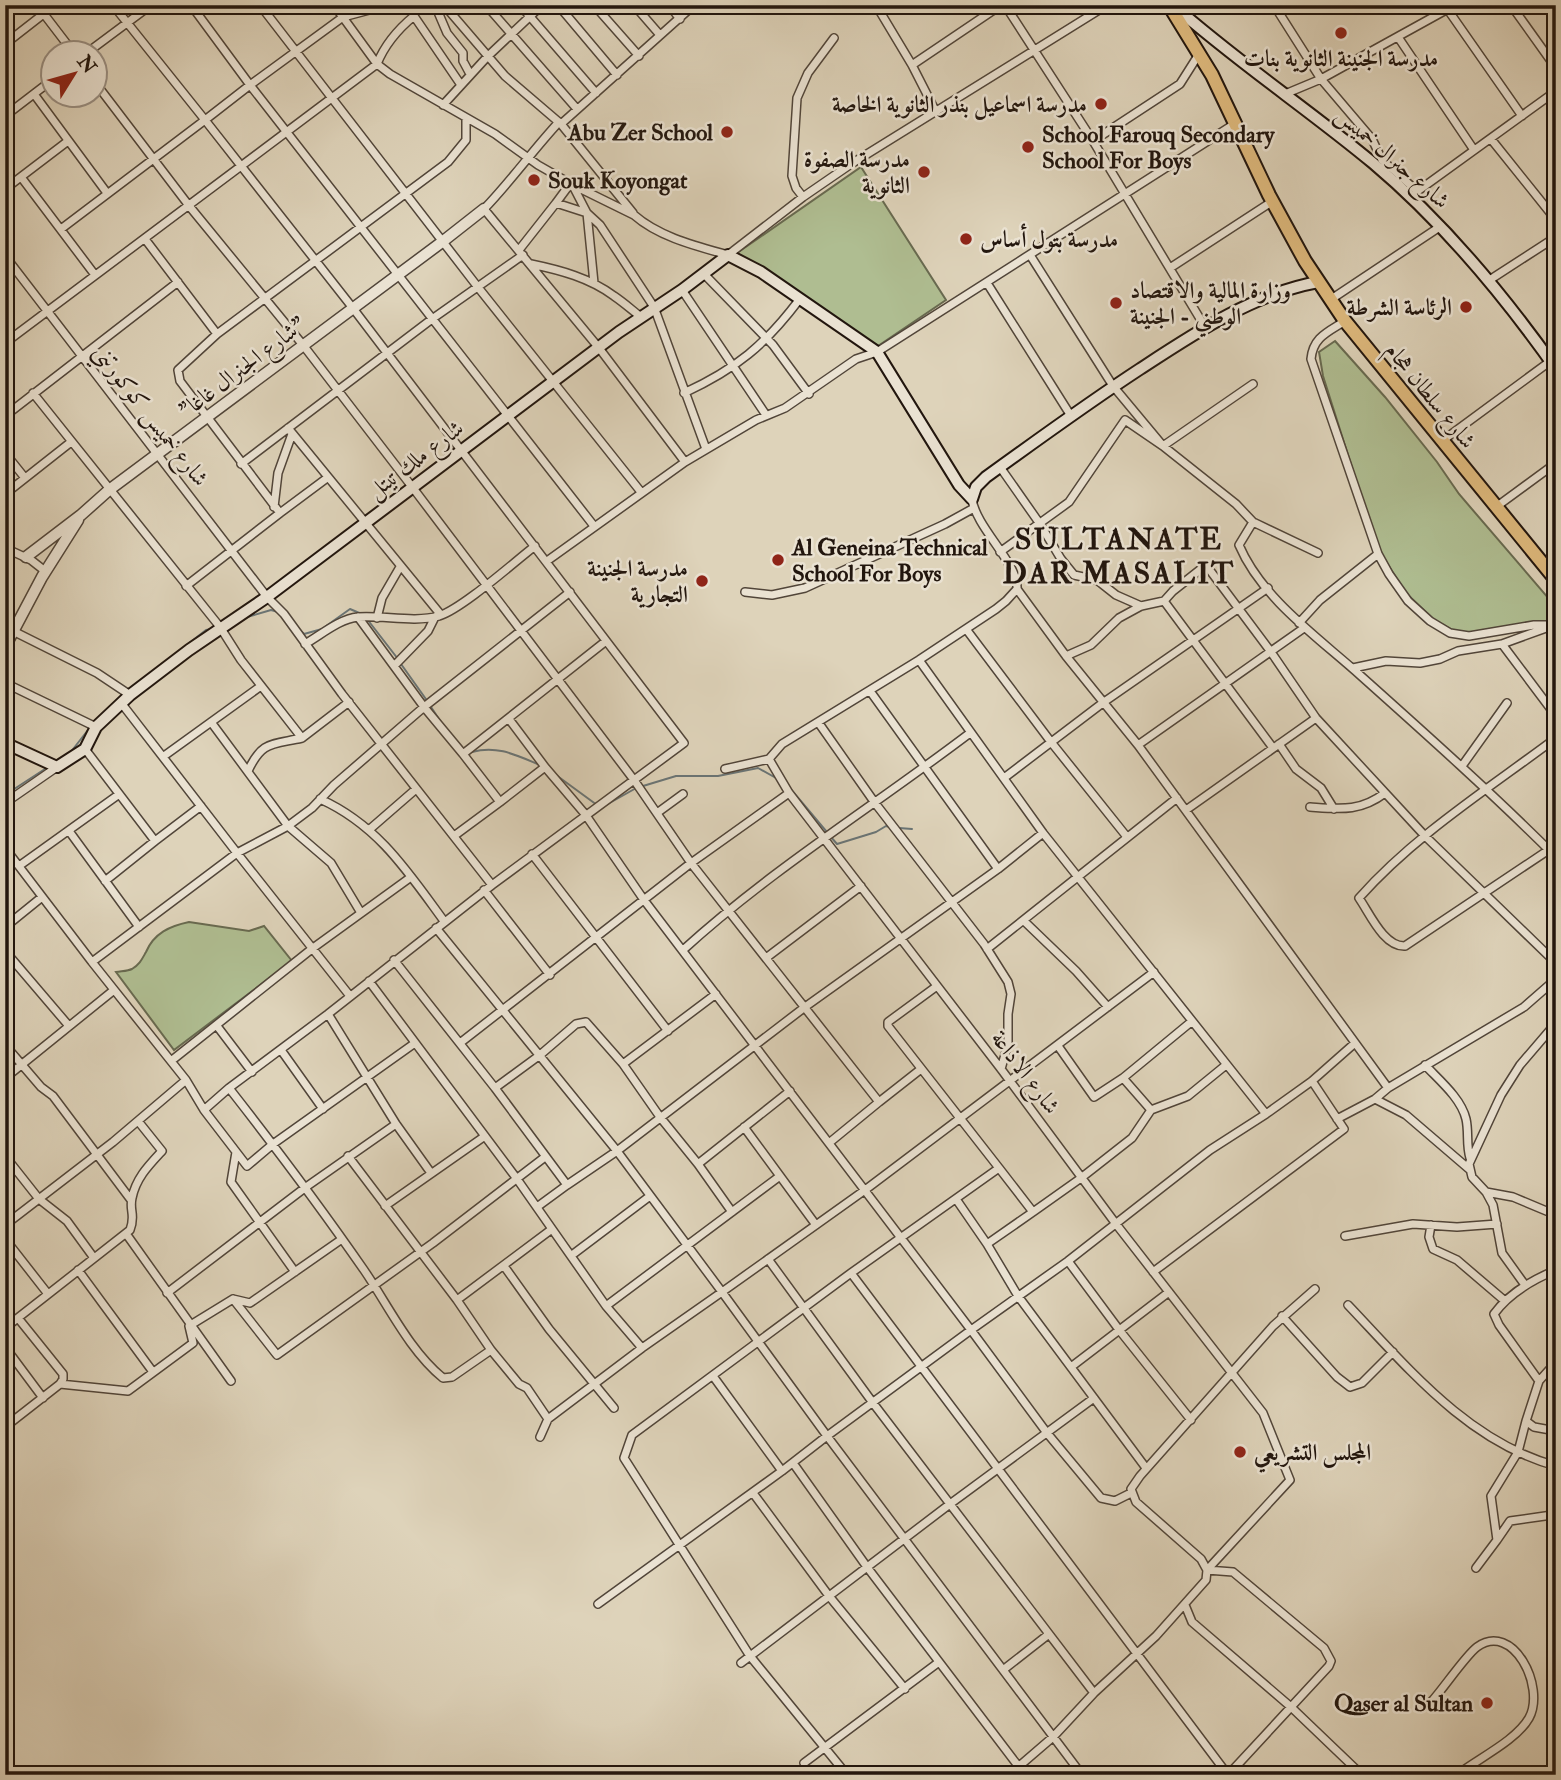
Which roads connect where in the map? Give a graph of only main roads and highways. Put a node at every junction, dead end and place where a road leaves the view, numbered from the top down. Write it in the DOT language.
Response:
graph roads {
  1 [pos="1171,5"];
  2 [pos="1318,282"];
  3 [pos="1554,362"];
  4 [pos="1556,580"];
  5 [pos="5,743"];
  1 -- 2 [label="highway, شارع سلطان هجام"];
  1 -- 3 [label="main road, شارع جنرال خميس"];
  2 -- 4 [label="highway, شارع سلطان هجام"];
  2 -- 5 [label="main road, شارع ملك تيتل"];
}
